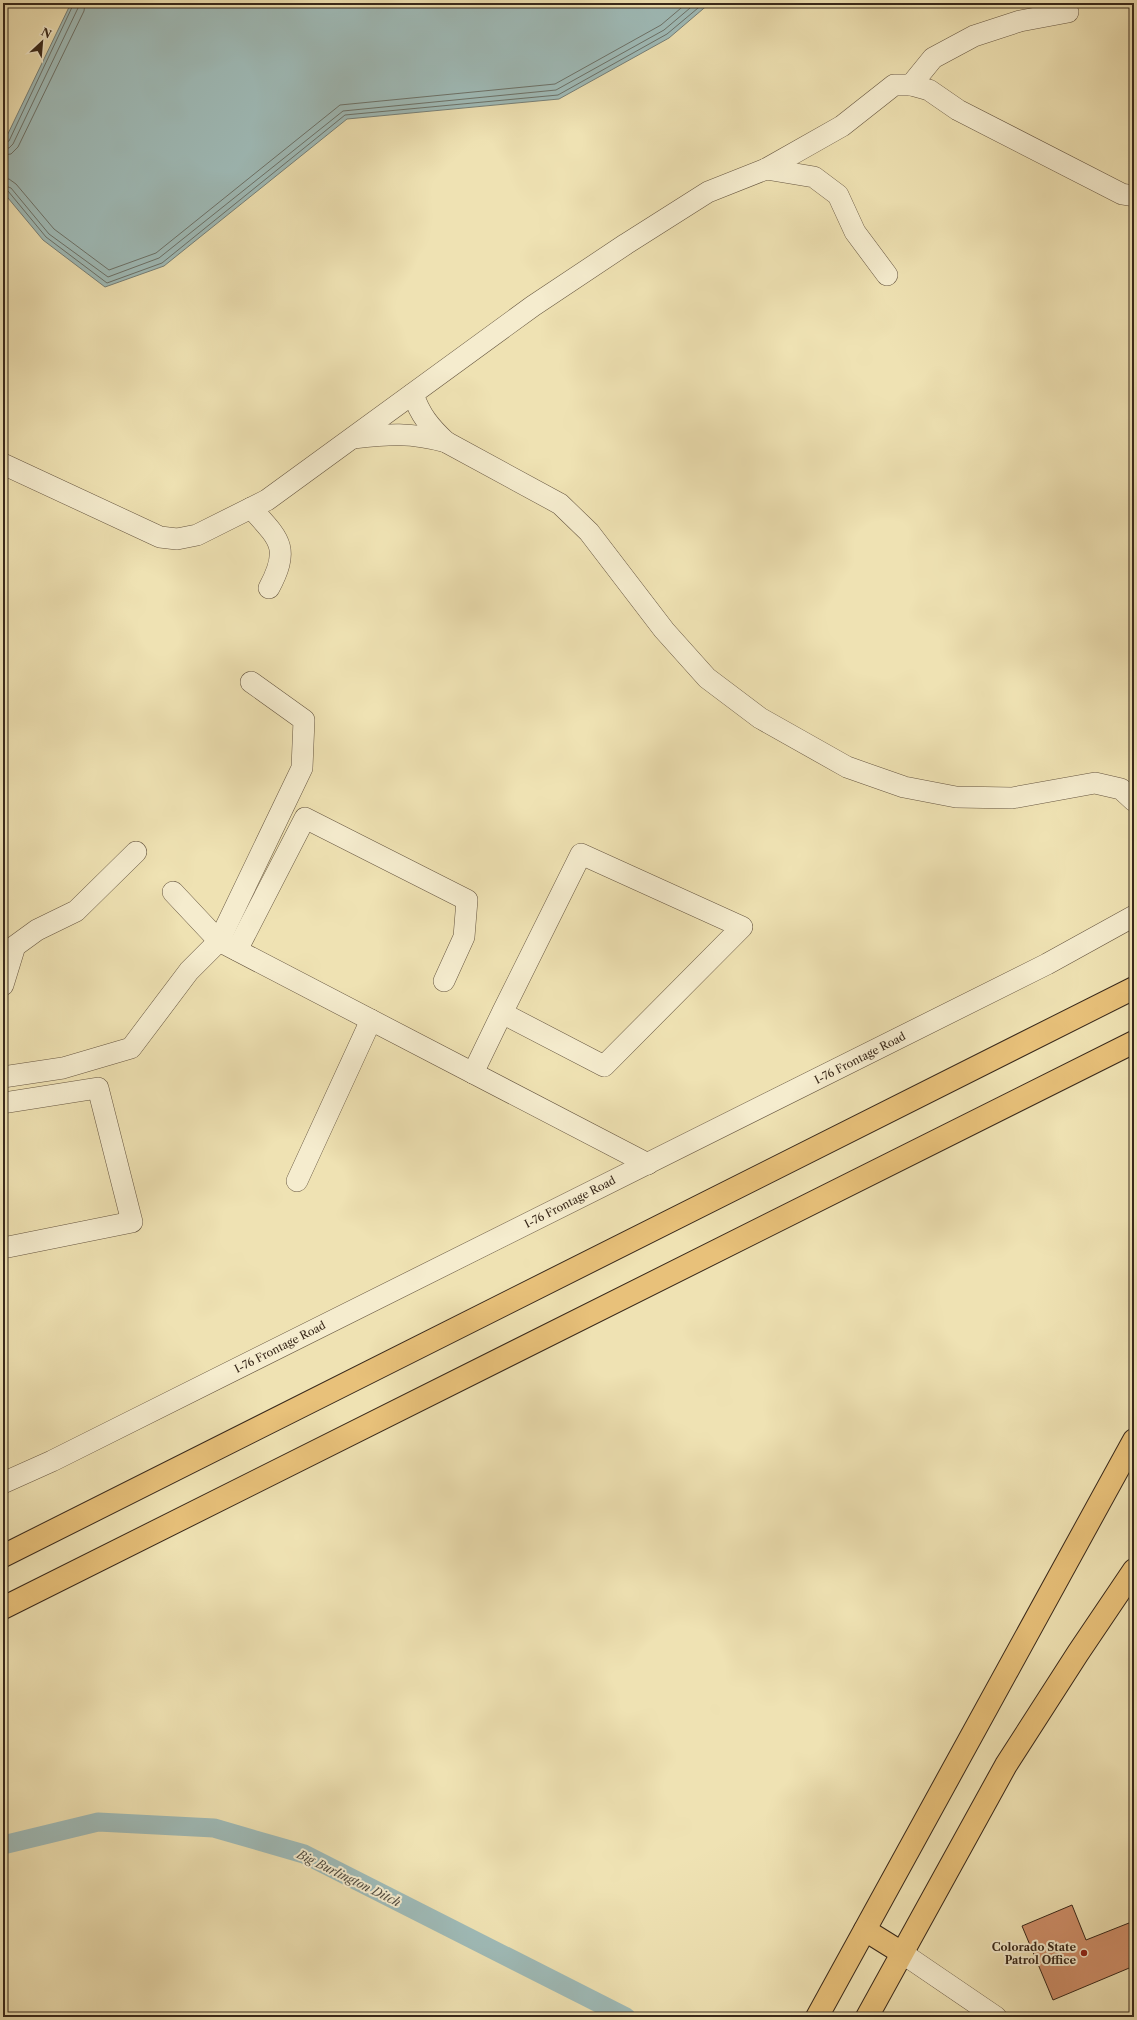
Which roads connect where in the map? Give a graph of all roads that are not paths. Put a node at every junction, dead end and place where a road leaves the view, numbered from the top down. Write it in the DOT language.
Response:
graph roads {
  1 [pos="1068,12"];
  2 [pos="911,85"];
  3 [pos="766,169"];
  4 [pos="1134,196"];
  5 [pos="887,275"];
  6 [pos="413,394"];
  7 [pos="352,438"];
  8 [pos="446,442"];
  9 [pos="3,464"];
  10 [pos="251,508"];
  11 [pos="269,588"];
  12 [pos="251,682"];
  13 [pos="1134,801"];
  14 [pos="136,852"];
  15 [pos="173,892"];
  16 [pos="1134,916"];
  17 [pos="219,941"];
  18 [pos="237,950"];
  19 [pos="444,981"];
  20 [pos="3,985"];
  21 [pos="1134,988"];
  22 [pos="502,1014"];
  23 [pos="371,1020"];
  24 [pos="1134,1042"];
  25 [pos="91,1060"];
  26 [pos="473,1073"];
  27 [pos="3,1077"];
  28 [pos="98,1088"];
  29 [pos="3,1103"];
  30 [pos="648,1164"];
  31 [pos="297,1181"];
  32 [pos="3,1248"];
  33 [pos="1134,1440"];
  34 [pos="3,1483"];
  35 [pos="3,1556"];
  36 [pos="1134,1570"];
  37 [pos="3,1608"];
  38 [pos="865,1930"];
  39 [pos="902,1953"];
  40 [pos="817,2017"];
  41 [pos="867,2017"];
  42 [pos="996,2017"];
  1 -- 2 [label="street"];
  2 -- 3 [label="street"];
  2 -- 4 [label="street"];
  3 -- 5 [label="street"];
  3 -- 6 [label="street"];
  6 -- 7 [label="street"];
  6 -- 8 [label="street"];
  7 -- 8 [label="street"];
  7 -- 10 [label="street"];
  8 -- 13 [label="street"];
  9 -- 10 [label="street"];
  10 -- 11 [label="street"];
  12 -- 17 [label="street"];
  14 -- 20 [label="street"];
  15 -- 17 [label="street"];
  16 -- 30 [label="street, I-76 Frontage Road"];
  17 -- 18 [label="street"];
  17 -- 25 [label="street"];
  18 -- 19 [label="street"];
  18 -- 23 [label="street"];
  21 -- 35 [label="highway"];
  22 -- 22 [label="street"];
  22 -- 26 [label="street"];
  23 -- 26 [label="street"];
  23 -- 31 [label="street"];
  24 -- 37 [label="highway"];
  25 -- 27 [label="street"];
  25 -- 28 [label="street"];
  26 -- 30 [label="street"];
  28 -- 29 [label="street"];
  28 -- 32 [label="street"];
  30 -- 34 [label="street, I-76 Frontage Road"];
  33 -- 38 [label="highway"];
  36 -- 39 [label="highway"];
  38 -- 39 [label="highway"];
  38 -- 40 [label="highway"];
  39 -- 41 [label="highway"];
  39 -- 42 [label="street"];
}
